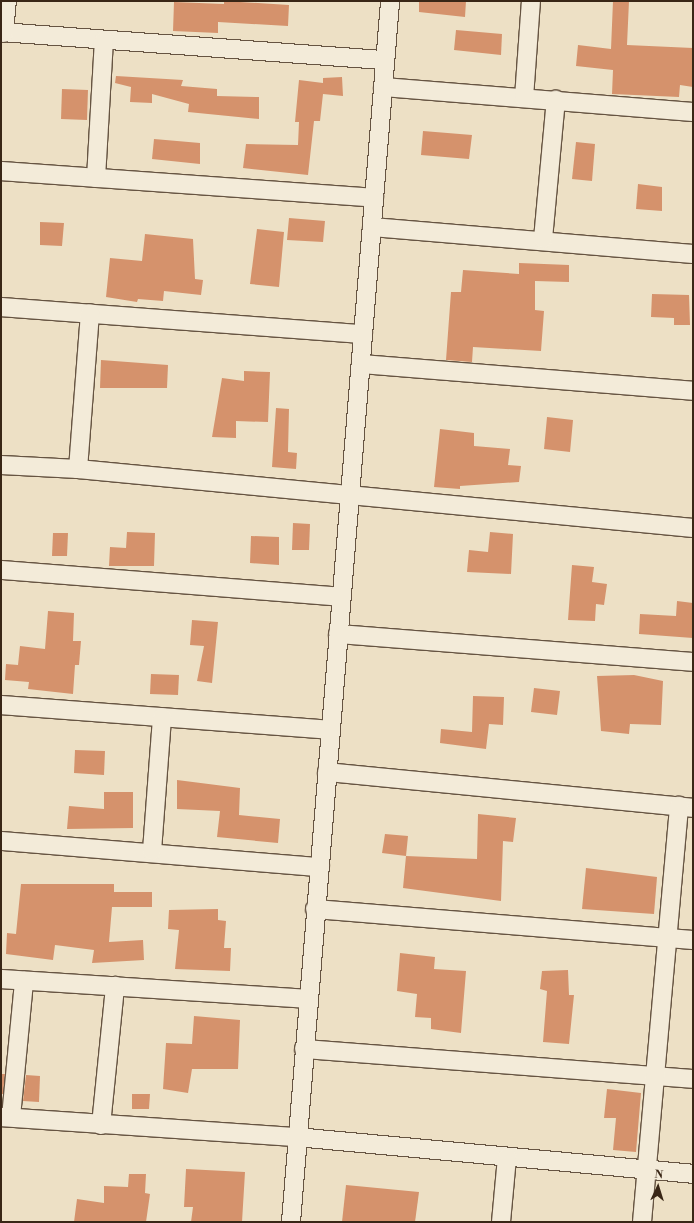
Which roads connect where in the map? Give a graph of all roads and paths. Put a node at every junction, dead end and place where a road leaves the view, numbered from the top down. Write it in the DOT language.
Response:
graph roads {
  1 [pos="7,1"];
  2 [pos="390,1"];
  3 [pos="531,1"];
  4 [pos="2,32"];
  5 [pos="104,40"];
  6 [pos="385,60"];
  7 [pos="383,86"];
  8 [pos="524,98"];
  9 [pos="556,100"];
  10 [pos="693,112"];
  11 [pos="1,171"];
  12 [pos="96,178"];
  13 [pos="374,198"];
  14 [pos="372,227"];
  15 [pos="543,239"];
  16 [pos="693,254"];
  17 [pos="1,307"];
  18 [pos="90,313"];
  19 [pos="363,334"];
  20 [pos="360,364"];
  21 [pos="693,391"];
  22 [pos="1,465"];
  23 [pos="78,469"];
  24 [pos="1,470"];
  25 [pos="350,494"];
  26 [pos="693,528"];
  27 [pos="1,570"];
  28 [pos="341,597"];
  29 [pos="338,634"];
  30 [pos="693,662"];
  31 [pos="1,705"];
  32 [pos="162,717"];
  33 [pos="330,730"];
  34 [pos="326,772"];
  35 [pos="686,807"];
  36 [pos="1,841"];
  37 [pos="152,851"];
  38 [pos="320,867"];
  39 [pos="315,909"];
  40 [pos="666,939"];
  41 [pos="693,940"];
  42 [pos="1,979"];
  43 [pos="24,981"];
  44 [pos="115,986"];
  45 [pos="308,999"];
  46 [pos="304,1049"];
  47 [pos="655,1076"];
  48 [pos="693,1079"];
  49 [pos="6,1117"];
  50 [pos="101,1125"];
  51 [pos="296,1138"];
  52 [pos="507,1157"];
  53 [pos="647,1170"];
  54 [pos="693,1174"];
  55 [pos="291,1222"];
  56 [pos="501,1222"];
  57 [pos="642,1222"];
  1 -- 4 [label="street"];
  2 -- 6 [label="street"];
  3 -- 8 [label="street"];
  4 -- 5 [label="street"];
  5 -- 6 [label="street"];
  5 -- 12 [label="street"];
  6 -- 7 [label="street"];
  7 -- 8 [label="street"];
  7 -- 13 [label="street"];
  8 -- 9 [label="street"];
  9 -- 10 [label="street"];
  9 -- 15 [label="street"];
  11 -- 12 [label="street"];
  12 -- 13 [label="street"];
  13 -- 14 [label="street"];
  14 -- 15 [label="street"];
  14 -- 19 [label="street"];
  15 -- 16 [label="street"];
  17 -- 18 [label="street"];
  18 -- 19 [label="street"];
  18 -- 23 [label="street"];
  19 -- 20 [label="street"];
  20 -- 21 [label="street"];
  20 -- 25 [label="street"];
  22 -- 23 [label="street"];
  22 -- 24 [label="street"];
  23 -- 25 [label="street"];
  25 -- 26 [label="street"];
  25 -- 28 [label="street"];
  27 -- 28 [label="street"];
  28 -- 29 [label="street"];
  29 -- 30 [label="street"];
  29 -- 33 [label="street"];
  31 -- 32 [label="street"];
  32 -- 33 [label="street"];
  32 -- 37 [label="street"];
  33 -- 34 [label="street"];
  34 -- 35 [label="street"];
  34 -- 38 [label="street"];
  35 -- 40 [label="street"];
  36 -- 37 [label="street"];
  37 -- 38 [label="street"];
  38 -- 39 [label="street"];
  39 -- 40 [label="street"];
  39 -- 45 [label="street"];
  40 -- 41 [label="street"];
  40 -- 47 [label="street"];
  42 -- 43 [label="street"];
  43 -- 44 [label="street"];
  43 -- 49 [label="street"];
  44 -- 45 [label="street"];
  44 -- 50 [label="street"];
  45 -- 46 [label="street"];
  46 -- 47 [label="street"];
  46 -- 51 [label="street"];
  47 -- 48 [label="street"];
  47 -- 53 [label="street"];
  49 -- 50 [label="street"];
  50 -- 51 [label="street"];
  51 -- 52 [label="street"];
  51 -- 55 [label="street"];
  52 -- 53 [label="street"];
  52 -- 56 [label="street"];
  53 -- 54 [label="street"];
  53 -- 57 [label="street"];
}
